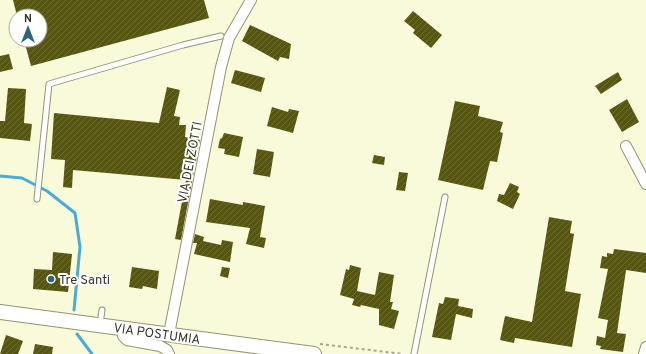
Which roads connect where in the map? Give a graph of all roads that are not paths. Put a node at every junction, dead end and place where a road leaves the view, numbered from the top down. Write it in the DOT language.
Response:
graph roads {
  1 [pos="251,0"];
  2 [pos="221,36"];
  3 [pos="626,146"];
  4 [pos="646,184"];
  5 [pos="446,197"];
  6 [pos="37,199"];
  7 [pos="102,310"];
  8 [pos="0,312"];
  9 [pos="100,325"];
  10 [pos="123,328"];
  11 [pos="169,334"];
  12 [pos="646,347"];
  13 [pos="169,354"];
  14 [pos="314,354"];
  15 [pos="414,354"];
  16 [pos="644,354"];
  1 -- 11 [label="street, VIA DEI ZOTTI"];
  2 -- 6 [label="lane"];
  3 -- 4 [label="street"];
  5 -- 15 [label="lane"];
  7 -- 9 [label="lane"];
  8 -- 9 [label="street, VIA POSTUMIA"];
  9 -- 10 [label="street, VIA POSTUMIA"];
  10 -- 11 [label="street, VIA POSTUMIA"];
  10 -- 13 [label="street"];
  11 -- 14 [label="street, VIA POSTUMIA"];
  12 -- 16 [label="street"];
}
